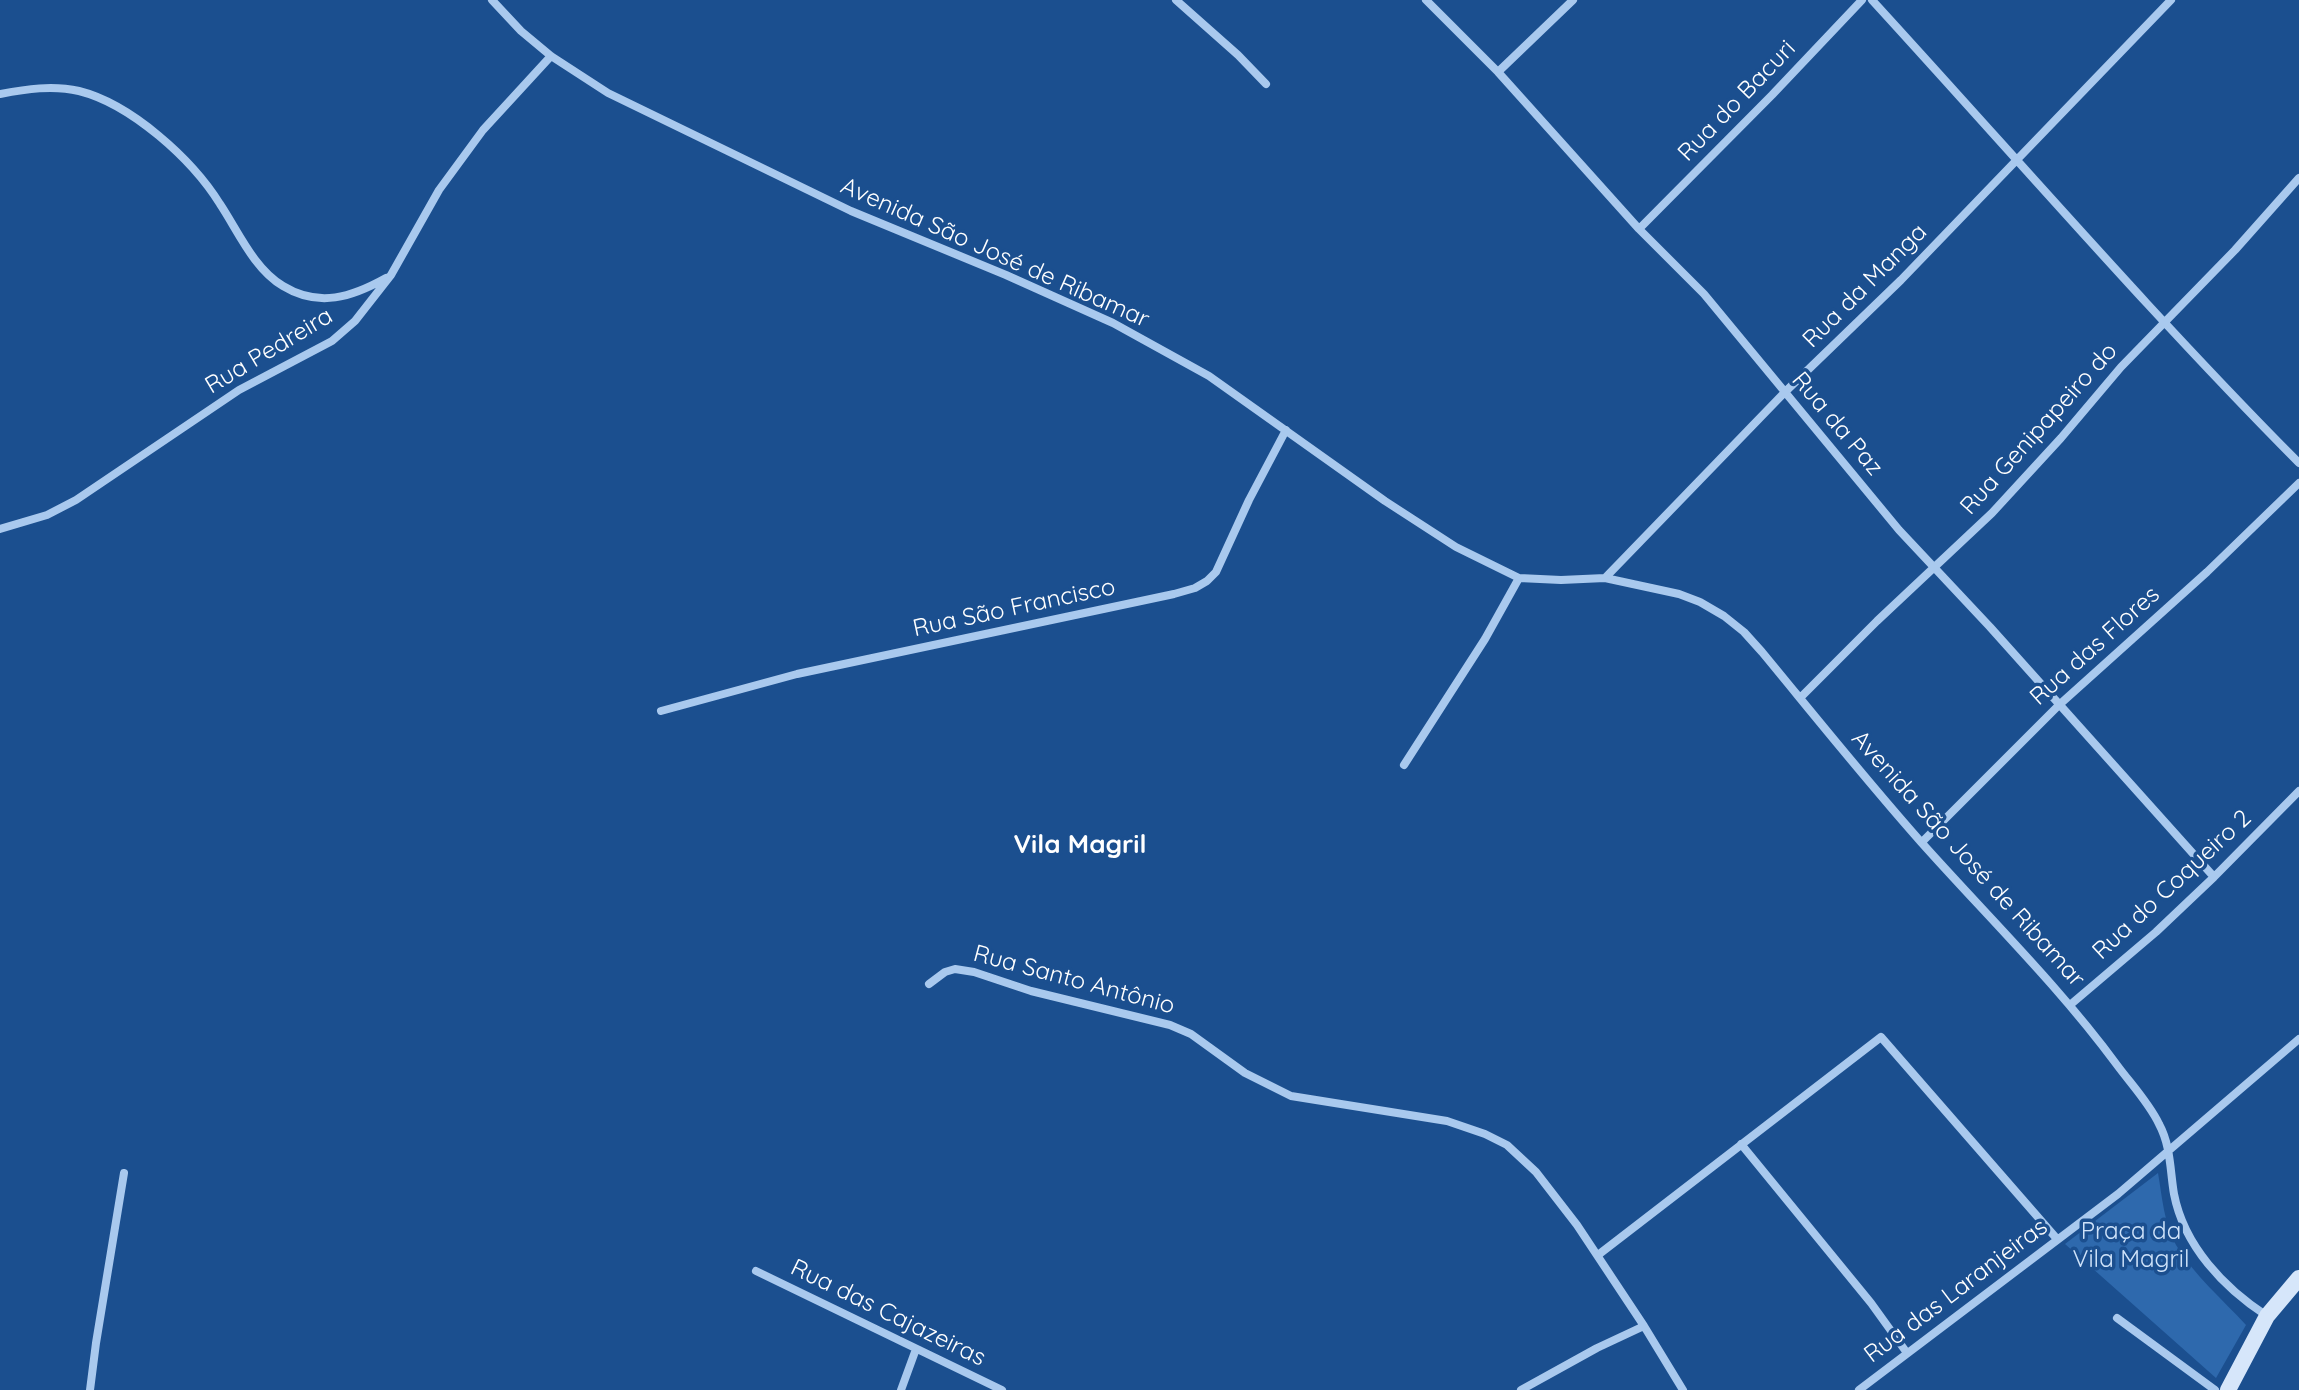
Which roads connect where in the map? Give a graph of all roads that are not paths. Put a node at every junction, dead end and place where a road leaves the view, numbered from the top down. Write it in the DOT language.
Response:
graph roads {
  1 [pos="492,0"];
  2 [pos="1176,0"];
  3 [pos="1426,0"];
  4 [pos="1573,0"];
  5 [pos="1862,0"];
  6 [pos="1872,0"];
  7 [pos="2171,0"];
  8 [pos="551,56"];
  9 [pos="1498,72"];
  10 [pos="1266,84"];
  11 [pos="0,94"];
  12 [pos="2018,159"];
  13 [pos="2299,178"];
  14 [pos="1639,229"];
  15 [pos="391,275"];
  16 [pos="2164,322"];
  17 [pos="1785,392"];
  18 [pos="1286,430"];
  19 [pos="2299,463"];
  20 [pos="2299,483"];
  21 [pos="0,529"];
  22 [pos="1934,568"];
  23 [pos="1519,578"];
  24 [pos="1605,578"];
  25 [pos="1800,698"];
  26 [pos="2059,705"];
  27 [pos="661,711"];
  28 [pos="1404,765"];
  29 [pos="2299,791"];
  30 [pos="1922,842"];
  31 [pos="2214,877"];
  32 [pos="929,984"];
  33 [pos="2070,1005"];
  34 [pos="2299,1039"];
  35 [pos="1741,1144"];
  36 [pos="2168,1149"];
  37 [pos="124,1173"];
  38 [pos="2057,1239"];
  39 [pos="1598,1255"];
  40 [pos="756,1271"];
  41 [pos="2299,1278"];
  42 [pos="2267,1316"];
  43 [pos="2117,1318"];
  44 [pos="1644,1326"];
  45 [pos="916,1349"];
  46 [pos="1907,1353"];
  47 [pos="90,1390"];
  48 [pos="901,1390"];
  49 [pos="1002,1390"];
  50 [pos="1521,1390"];
  51 [pos="1683,1390"];
  52 [pos="1859,1390"];
  53 [pos="2215,1390"];
  54 [pos="2228,1390"];
  1 -- 8 [label="street, Avenida São José de Ribamar"];
  2 -- 10 [label="street"];
  3 -- 9 [label="street, Rua da Paz"];
  4 -- 9 [label="street"];
  5 -- 14 [label="street, Rua do Bacuri"];
  6 -- 12 [label="street"];
  7 -- 12 [label="street, Rua da Manga"];
  8 -- 15 [label="street, Rua Pedreira"];
  8 -- 18 [label="street, Avenida São José de Ribamar"];
  9 -- 14 [label="street, Rua da Paz"];
  11 -- 15 [label="street"];
  12 -- 16 [label="street"];
  12 -- 17 [label="street, Rua da Manga"];
  13 -- 16 [label="street, Rua Genipapeiro do"];
  14 -- 17 [label="street, Rua da Paz"];
  15 -- 21 [label="street, Rua Pedreira"];
  16 -- 19 [label="street"];
  16 -- 22 [label="street, Rua Genipapeiro do"];
  17 -- 22 [label="street, Rua da Paz"];
  17 -- 24 [label="street, Rua da Manga"];
  18 -- 23 [label="street, Avenida São José de Ribamar"];
  18 -- 27 [label="street, Rua São Francisco"];
  20 -- 26 [label="street, Rua das Flores"];
  22 -- 25 [label="street, Rua Genipapeiro do"];
  22 -- 26 [label="street, Rua da Paz"];
  23 -- 24 [label="street, Avenida São José de Ribamar"];
  23 -- 28 [label="street"];
  24 -- 25 [label="street, Avenida São José de Ribamar"];
  25 -- 30 [label="street, Avenida São José de Ribamar"];
  26 -- 30 [label="street, Rua das Flores"];
  26 -- 31 [label="street, Rua da Paz"];
  29 -- 31 [label="street, Rua do Coqueiro 2"];
  30 -- 33 [label="street, Avenida São José de Ribamar"];
  31 -- 33 [label="street, Rua do Coqueiro 2"];
  32 -- 39 [label="street, Rua Santo Antônio"];
  33 -- 36 [label="street, Avenida São José de Ribamar"];
  34 -- 36 [label="street, Rua das Laranjeiras"];
  35 -- 38 [label="street"];
  35 -- 39 [label="street"];
  35 -- 46 [label="street"];
  36 -- 38 [label="street, Rua das Laranjeiras"];
  36 -- 42 [label="street, Avenida São José de Ribamar"];
  37 -- 47 [label="street"];
  38 -- 46 [label="street, Rua das Laranjeiras"];
  39 -- 44 [label="street, Rua Santo Antônio"];
  40 -- 45 [label="street, Rua das Cajazeiras"];
  41 -- 42 [label="main road"];
  42 -- 54 [label="main road"];
  43 -- 53 [label="street"];
  44 -- 50 [label="street"];
  44 -- 51 [label="street, Rua Santo Antônio"];
  45 -- 48 [label="street"];
  45 -- 49 [label="street, Rua das Cajazeiras"];
  46 -- 52 [label="street, Rua das Laranjeiras"];
}
